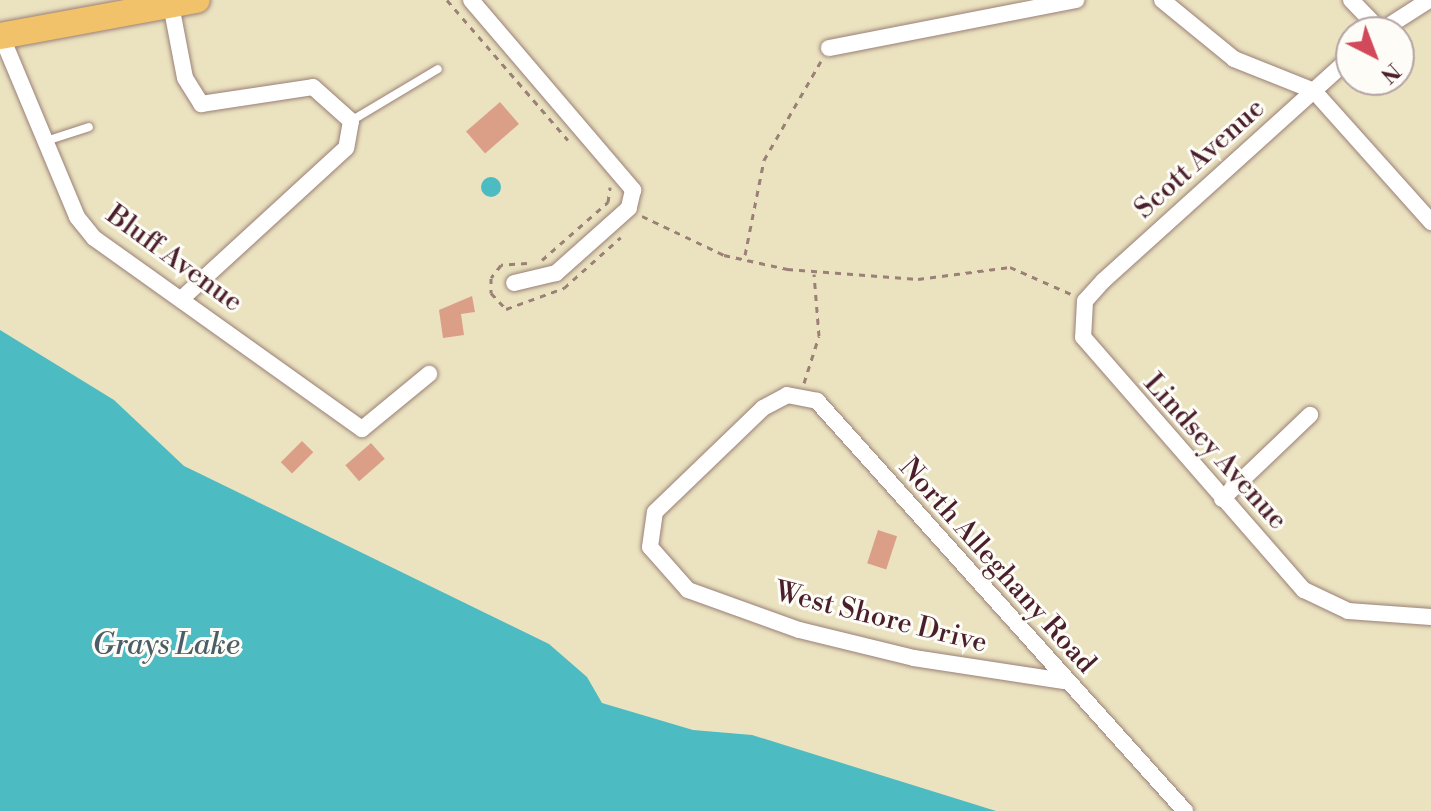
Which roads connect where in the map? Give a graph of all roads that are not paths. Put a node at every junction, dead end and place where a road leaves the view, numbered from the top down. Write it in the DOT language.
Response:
graph roads {
  1 [pos="197,0"];
  2 [pos="471,0"];
  3 [pos="1076,0"];
  4 [pos="1162,0"];
  5 [pos="1351,0"];
  6 [pos="1429,0"];
  7 [pos="171,5"];
  8 [pos="1366,16"];
  9 [pos="1404,16"];
  10 [pos="1,36"];
  11 [pos="829,48"];
  12 [pos="438,69"];
  13 [pos="1335,72"];
  14 [pos="1314,91"];
  15 [pos="351,121"];
  16 [pos="89,127"];
  17 [pos="46,142"];
  18 [pos="1431,222"];
  19 [pos="514,283"];
  20 [pos="181,299"];
  21 [pos="1085,301"];
  22 [pos="429,374"];
  23 [pos="801,395"];
  24 [pos="1310,415"];
  25 [pos="1222,499"];
  26 [pos="1431,617"];
  27 [pos="1064,681"];
  28 [pos="1185,811"];
  1 -- 7 [label="main road"];
  2 -- 19 [label="street"];
  3 -- 11 [label="street"];
  4 -- 14 [label="street"];
  5 -- 8 [label="street"];
  6 -- 9 [label="street"];
  7 -- 10 [label="main road"];
  7 -- 15 [label="street"];
  10 -- 17 [label="street, Bluff Avenue"];
  12 -- 15 [label="lane"];
  13 -- 14 [label="street, Scott Avenue"];
  14 -- 18 [label="street"];
  14 -- 21 [label="street, Scott Avenue"];
  15 -- 20 [label="street"];
  16 -- 17 [label="lane"];
  17 -- 20 [label="street, Bluff Avenue"];
  20 -- 22 [label="street, Bluff Avenue"];
  21 -- 25 [label="street, Lindsey Avenue"];
  23 -- 27 [label="street, North Alleghany Road"];
  23 -- 27 [label="street, West Shore Drive"];
  24 -- 25 [label="street"];
  25 -- 26 [label="street, Lindsey Avenue"];
  27 -- 28 [label="street, North Alleghany Road"];
}
